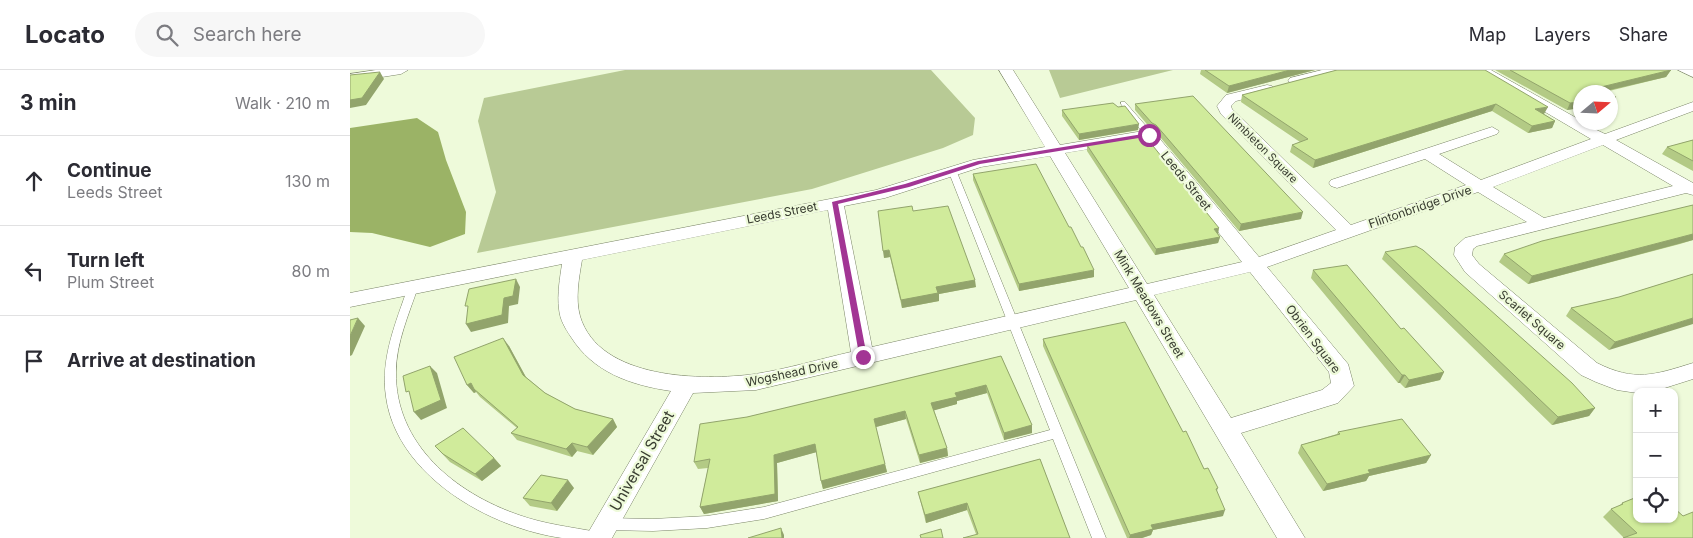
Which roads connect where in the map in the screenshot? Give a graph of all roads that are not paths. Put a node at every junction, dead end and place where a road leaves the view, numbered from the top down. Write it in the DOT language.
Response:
graph roads {
  1 [pos="401,70"];
  2 [pos="1006,70"];
  3 [pos="1337,70"];
  4 [pos="1481,70"];
  5 [pos="1685,70"];
  6 [pos="1693,73"];
  7 [pos="350,78"];
  8 [pos="1123,103"];
  9 [pos="1693,106"];
  10 [pos="1492,131"];
  11 [pos="1149,135"];
  12 [pos="1603,139"];
  13 [pos="1055,150"];
  14 [pos="1426,153"];
  15 [pos="952,170"];
  16 [pos="1337,183"];
  17 [pos="1479,186"];
  18 [pos="1691,189"];
  19 [pos="835,203"];
  20 [pos="1542,224"];
  21 [pos="1348,232"];
  22 [pos="573,255"];
  23 [pos="1255,265"];
  24 [pos="413,287"];
  25 [pos="1142,292"];
  26 [pos="350,300"];
  27 [pos="1013,322"];
  28 [pos="863,357"];
  29 [pos="1693,371"];
  30 [pos="686,385"];
  31 [pos="1225,430"];
  32 [pos="1057,433"];
  33 [pos="601,533"];
  34 [pos="1099,538"];
  35 [pos="1292,538"];
  1 -- 7 [label="street"];
  2 -- 13 [label="street, Mink Meadows Street"];
  3 -- 21 [label="street, Nimbleton Square"];
  4 -- 12 [label="street"];
  5 -- 6 [label="street"];
  8 -- 11 [label="lane"];
  9 -- 12 [label="street, Flintonbridge Drive"];
  10 -- 14 [label="street"];
  11 -- 13 [label="street, Leeds Street"];
  11 -- 23 [label="street, Leeds Street"];
  12 -- 17 [label="street, Flintonbridge Drive"];
  12 -- 18 [label="street, Scarlet Square"];
  13 -- 15 [label="street, Leeds Street"];
  13 -- 25 [label="street, Mink Meadows Street"];
  14 -- 16 [label="street"];
  14 -- 17 [label="street"];
  15 -- 19 [label="street, Leeds Street"];
  15 -- 27 [label="lane"];
  17 -- 20 [label="street"];
  17 -- 21 [label="street, Flintonbridge Drive"];
  18 -- 20 [label="street, Scarlet Square"];
  19 -- 22 [label="street, Leeds Street"];
  19 -- 28 [label="street"];
  20 -- 29 [label="street, Scarlet Square"];
  21 -- 23 [label="street, Flintonbridge Drive"];
  22 -- 24 [label="street"];
  22 -- 30 [label="street, Wogshead Drive"];
  23 -- 25 [label="street, Flintonbridge Drive"];
  23 -- 31 [label="street, Obrien Square"];
  24 -- 26 [label="street"];
  24 -- 33 [label="lane"];
  25 -- 27 [label="street, Wogshead Drive"];
  25 -- 31 [label="street, Mink Meadows Street"];
  27 -- 28 [label="street, Wogshead Drive"];
  27 -- 32 [label="lane"];
  28 -- 30 [label="street, Wogshead Drive"];
  30 -- 33 [label="street, Universal Street"];
  31 -- 35 [label="street, Mink Meadows Street"];
  32 -- 33 [label="lane"];
  32 -- 34 [label="lane"];
}
